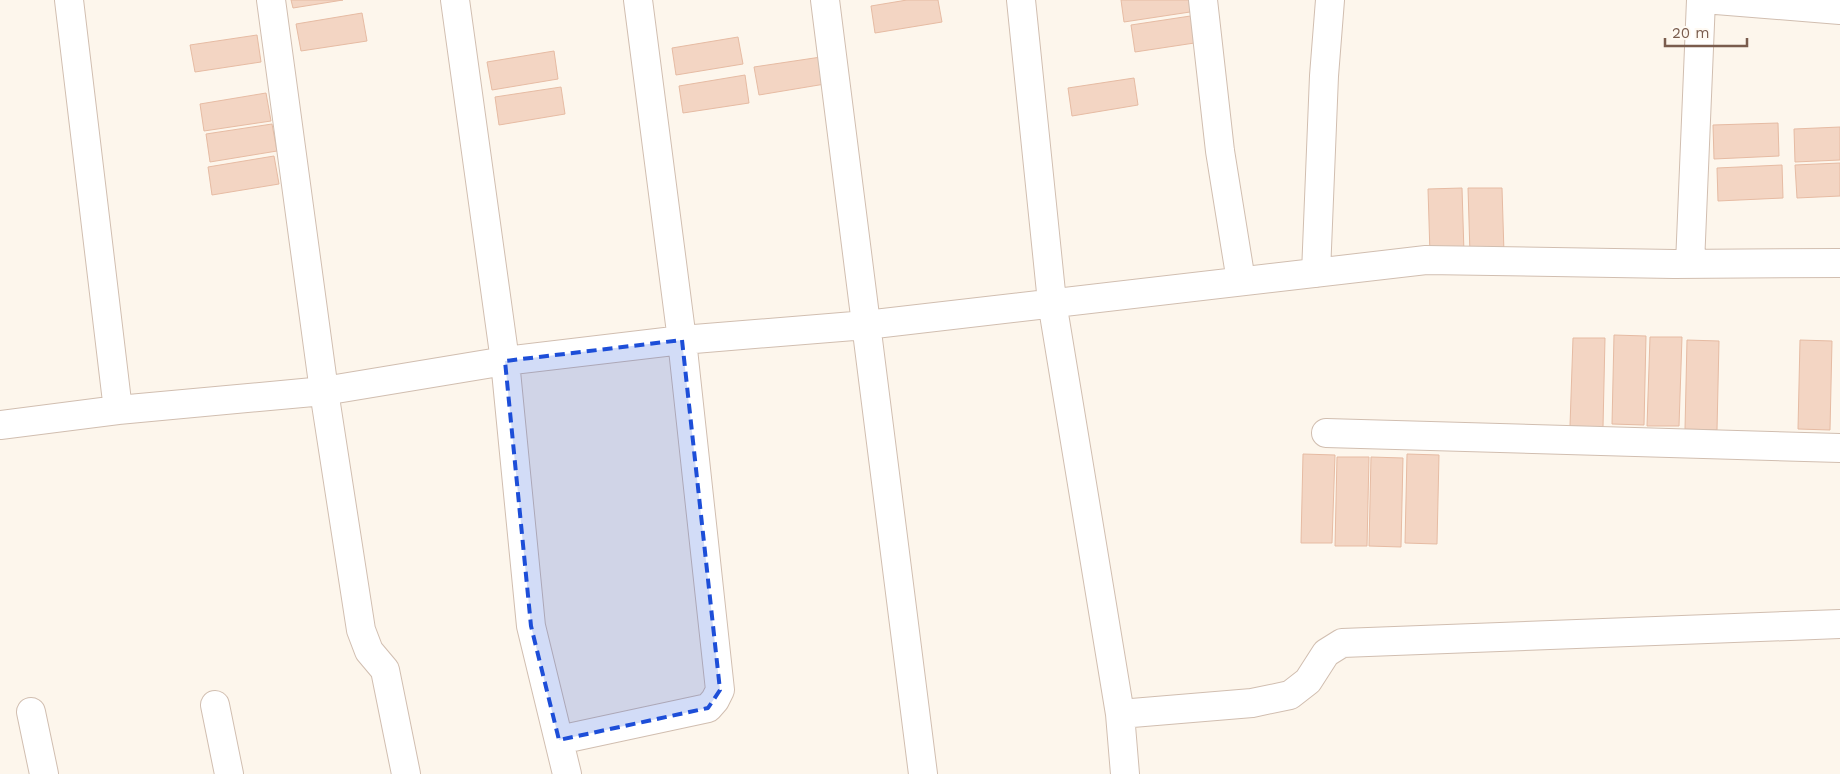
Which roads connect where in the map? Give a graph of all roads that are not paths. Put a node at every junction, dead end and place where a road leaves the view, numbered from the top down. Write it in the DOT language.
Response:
graph roads {
  1 [pos="69,0"];
  2 [pos="271,0"];
  3 [pos="455,0"];
  4 [pos="638,0"];
  5 [pos="825,0"];
  6 [pos="1021,0"];
  7 [pos="1203,0"];
  8 [pos="1330,0"];
  9 [pos="1701,0"];
  10 [pos="1716,0"];
  11 [pos="1840,10"];
  12 [pos="1840,263"];
  13 [pos="1690,264"];
  14 [pos="1316,273"];
  15 [pos="1241,281"];
  16 [pos="1052,302"];
  17 [pos="866,325"];
  18 [pos="682,340"];
  19 [pos="505,361"];
  20 [pos="324,391"];
  21 [pos="118,410"];
  22 [pos="0,425"];
  23 [pos="1326,433"];
  24 [pos="1840,448"];
  25 [pos="1840,624"];
  26 [pos="215,706"];
  27 [pos="31,712"];
  28 [pos="1120,714"];
  29 [pos="559,740"];
  30 [pos="44,774"];
  31 [pos="229,774"];
  32 [pos="406,774"];
  33 [pos="567,774"];
  34 [pos="923,774"];
  35 [pos="1125,774"];
  1 -- 21 [label="street"];
  2 -- 20 [label="street"];
  3 -- 19 [label="street"];
  4 -- 18 [label="street"];
  5 -- 17 [label="street"];
  6 -- 16 [label="street"];
  7 -- 15 [label="street"];
  8 -- 14 [label="street"];
  9 -- 13 [label="street"];
  10 -- 11 [label="street"];
  12 -- 13 [label="street"];
  13 -- 14 [label="street"];
  14 -- 15 [label="street"];
  15 -- 16 [label="street"];
  16 -- 17 [label="street"];
  16 -- 28 [label="street"];
  17 -- 18 [label="street"];
  17 -- 34 [label="street"];
  18 -- 19 [label="street"];
  18 -- 29 [label="street"];
  19 -- 20 [label="street"];
  19 -- 29 [label="street"];
  20 -- 21 [label="street"];
  20 -- 32 [label="street"];
  21 -- 22 [label="street"];
  23 -- 24 [label="street"];
  25 -- 28 [label="street"];
  26 -- 31 [label="street"];
  27 -- 30 [label="street"];
  28 -- 35 [label="street"];
  29 -- 33 [label="street"];
}
